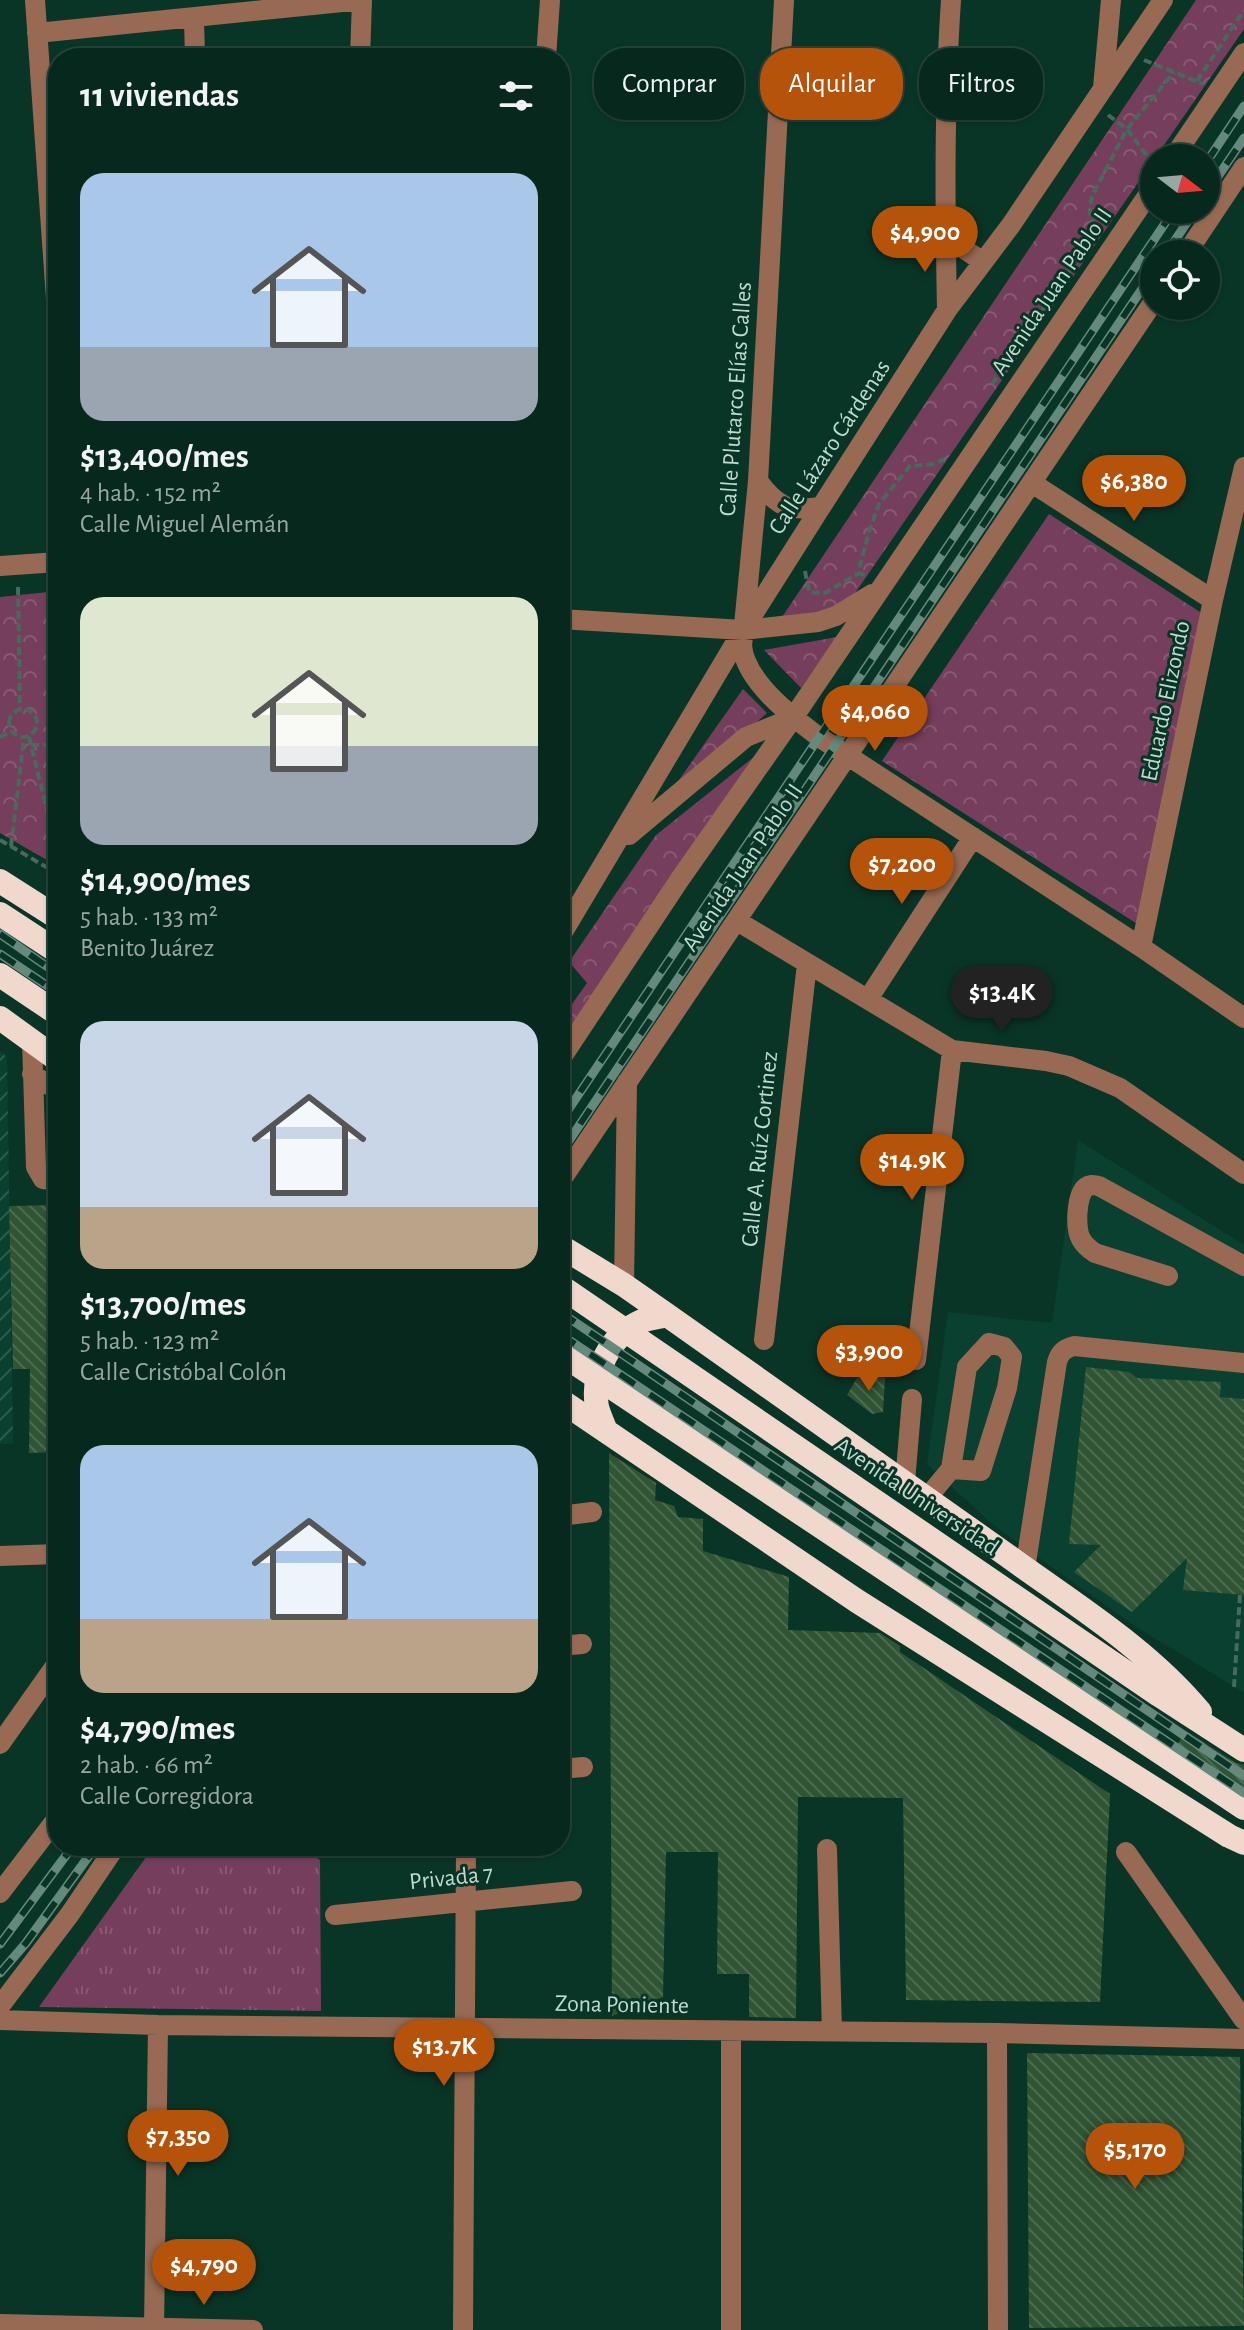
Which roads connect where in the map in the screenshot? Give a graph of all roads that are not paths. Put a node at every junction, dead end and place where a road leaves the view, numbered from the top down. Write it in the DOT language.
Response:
graph roads {
  1 [pos="35,0"];
  2 [pos="362,0"];
  3 [pos="550,0"];
  4 [pos="784,0"];
  5 [pos="951,0"];
  6 [pos="1111,0"];
  7 [pos="1163,0"];
  8 [pos="194,19"];
  9 [pos="37,33"];
  10 [pos="195,48"];
  11 [pos="360,48"];
  12 [pos="547,48"];
  13 [pos="1244,53"];
  14 [pos="1098,96"];
  15 [pos="1182,144"];
  16 [pos="1244,167"];
  17 [pos="48,187"];
  18 [pos="1140,207"];
  19 [pos="946,237"];
  20 [pos="1195,240"];
  21 [pos="982,261"];
  22 [pos="947,310"];
  23 [pos="1141,320"];
  24 [pos="1244,467"];
  25 [pos="758,481"];
  26 [pos="1032,483"];
  27 [pos="821,507"];
  28 [pos="48,563"];
  29 [pos="0,566"];
  30 [pos="886,582"];
  31 [pos="1213,600"];
  32 [pos="570,620"];
  33 [pos="743,630"];
  34 [pos="793,718"];
  35 [pos="846,756"];
  36 [pos="973,837"];
  37 [pos="616,846"];
  38 [pos="0,881"];
  39 [pos="48,912"];
  40 [pos="0,914"];
  41 [pos="570,921"];
  42 [pos="737,921"];
  43 [pos="48,945"];
  44 [pos="1141,947"];
  45 [pos="807,964"];
  46 [pos="0,975"];
  47 [pos="868,999"];
  48 [pos="48,1007"];
  49 [pos="0,1018"];
  50 [pos="1244,1018"];
  51 [pos="32,1041"];
  52 [pos="570,1045"];
  53 [pos="952,1050"];
  54 [pos="48,1053"];
  55 [pos="32,1074"];
  56 [pos="627,1082"];
  57 [pos="48,1084"];
  58 [pos="570,1167"];
  59 [pos="1244,1174"];
  60 [pos="48,1180"];
  61 [pos="570,1252"];
  62 [pos="1244,1266"];
  63 [pos="1168,1276"];
  64 [pos="624,1285"];
  65 [pos="570,1293"];
  66 [pos="667,1315"];
  67 [pos="764,1340"];
  68 [pos="570,1360"];
  69 [pos="916,1360"];
  70 [pos="1244,1363"];
  71 [pos="912,1399"];
  72 [pos="570,1413"];
  73 [pos="606,1431"];
  74 [pos="951,1469"];
  75 [pos="905,1482"];
  76 [pos="927,1498"];
  77 [pos="592,1512"];
  78 [pos="570,1515"];
  79 [pos="48,1554"];
  80 [pos="0,1556"];
  81 [pos="1025,1569"];
  82 [pos="582,1644"];
  83 [pos="570,1645"];
  84 [pos="48,1676"];
  85 [pos="22,1714"];
  86 [pos="0,1715"];
  87 [pos="1217,1733"];
  88 [pos="0,1744"];
  89 [pos="1244,1750"];
  90 [pos="583,1767"];
  91 [pos="570,1768"];
  92 [pos="1244,1808"];
  93 [pos="48,1830"];
  94 [pos="1244,1843"];
  95 [pos="827,1849"];
  96 [pos="1126,1852"];
  97 [pos="109,1856"];
  98 [pos="466,1856"];
  99 [pos="572,1891"];
  100 [pos="0,1893"];
  101 [pos="466,1902"];
  102 [pos="335,1915"];
  103 [pos="0,2006"];
  104 [pos="0,2020"];
  105 [pos="1244,2020"];
  106 [pos="158,2025"];
  107 [pos="466,2028"];
  108 [pos="731,2031"];
  109 [pos="832,2032"];
  110 [pos="997,2033"];
  111 [pos="1244,2039"];
  112 [pos="0,2324"];
  113 [pos="154,2329"];
  114 [pos="253,2330"];
  115 [pos="463,2330"];
  116 [pos="731,2330"];
  117 [pos="998,2330"];
  1 -- 9 [label="street"];
  2 -- 8 [label="street"];
  2 -- 11 [label="street"];
  3 -- 12 [label="street"];
  4 -- 25 [label="street, Calle Plutarco Elías Calles"];
  5 -- 19 [label="street"];
  6 -- 14 [label="street"];
  7 -- 14 [label="street, Calle Lázaro Cárdenas"];
  8 -- 9 [label="street"];
  8 -- 10 [label="street"];
  9 -- 17 [label="street"];
  13 -- 15 [label="street"];
  14 -- 21 [label="street, Calle Lázaro Cárdenas"];
  16 -- 20 [label="street"];
  18 -- 30 [label="street, Avenida Juan Pablo II"];
  19 -- 21 [label="street"];
  19 -- 22 [label="street"];
  21 -- 22 [label="street, Calle Lázaro Cárdenas"];
  22 -- 27 [label="street, Calle Lázaro Cárdenas"];
  23 -- 26 [label="street, Avenida Juan Pablo II"];
  24 -- 31 [label="street, Eduardo Elizondo"];
  25 -- 27 [label="street"];
  25 -- 33 [label="street, Calle Plutarco Elías Calles"];
  26 -- 31 [label="street"];
  26 -- 35 [label="street, Avenida Juan Pablo II"];
  27 -- 33 [label="street, Calle Lázaro Cárdenas"];
  28 -- 29 [label="street"];
  30 -- 33 [label="street"];
  30 -- 34 [label="street, Avenida Juan Pablo II"];
  31 -- 44 [label="street, Eduardo Elizondo"];
  32 -- 33 [label="street"];
  33 -- 34 [label="street, Calle Plutarco Elías Calles"];
  33 -- 37 [label="street, Calle Lázaro Cárdenas"];
  34 -- 35 [label="street, Calle Plutarco Elías Calles"];
  34 -- 37 [label="street"];
  34 -- 52 [label="street, Avenida Juan Pablo II"];
  35 -- 36 [label="street, Calle Plutarco Elías Calles"];
  35 -- 42 [label="street, Avenida Juan Pablo II"];
  36 -- 44 [label="street, Calle Plutarco Elías Calles"];
  36 -- 47 [label="street"];
  37 -- 41 [label="street, Calle Lázaro Cárdenas"];
  38 -- 39 [label="highway"];
  40 -- 43 [label="highway"];
  42 -- 45 [label="street"];
  42 -- 56 [label="street, Avenida Juan Pablo II"];
  44 -- 50 [label="street, Calle Plutarco Elías Calles"];
  45 -- 47 [label="street"];
  45 -- 67 [label="street, Calle A. Ruíz Cortinez"];
  46 -- 48 [label="highway"];
  47 -- 53 [label="street"];
  49 -- 51 [label="highway"];
  51 -- 54 [label="highway"];
  51 -- 55 [label="street"];
  53 -- 59 [label="street"];
  53 -- 69 [label="street"];
  55 -- 57 [label="street"];
  55 -- 60 [label="street"];
  56 -- 58 [label="street, Avenida Juan Pablo II"];
  56 -- 64 [label="street"];
  61 -- 64 [label="highway"];
  62 -- 63 [label="street"];
  64 -- 66 [label="highway"];
  65 -- 87 [label="highway, Avenida Universidad"];
  66 -- 73 [label="highway"];
  66 -- 75 [label="highway"];
  68 -- 92 [label="highway"];
  70 -- 81 [label="street"];
  71 -- 75 [label="street"];
  72 -- 73 [label="highway"];
  73 -- 94 [label="highway"];
  74 -- 74 [label="street"];
  74 -- 76 [label="street"];
  75 -- 76 [label="highway"];
  76 -- 81 [label="highway"];
  77 -- 78 [label="street"];
  79 -- 80 [label="street"];
  81 -- 87 [label="highway"];
  82 -- 83 [label="street"];
  84 -- 85 [label="street"];
  85 -- 86 [label="street"];
  85 -- 88 [label="street"];
  87 -- 89 [label="highway, Avenida Universidad"];
  90 -- 91 [label="street"];
  93 -- 100 [label="street"];
  95 -- 109 [label="street"];
  96 -- 105 [label="street"];
  97 -- 103 [label="street"];
  98 -- 101 [label="street"];
  99 -- 101 [label="street, Privada 7"];
  101 -- 102 [label="street, Privada 7"];
  101 -- 107 [label="street"];
  104 -- 106 [label="street, Zona Poniente"];
  106 -- 107 [label="street, Zona Poniente"];
  106 -- 113 [label="street"];
  107 -- 108 [label="street, Zona Poniente"];
  107 -- 115 [label="street"];
  108 -- 109 [label="street, Zona Poniente"];
  108 -- 116 [label="street"];
  109 -- 110 [label="street, Zona Poniente"];
  110 -- 111 [label="street, Zona Poniente"];
  110 -- 117 [label="street"];
  112 -- 113 [label="street"];
  113 -- 114 [label="street"];
}
